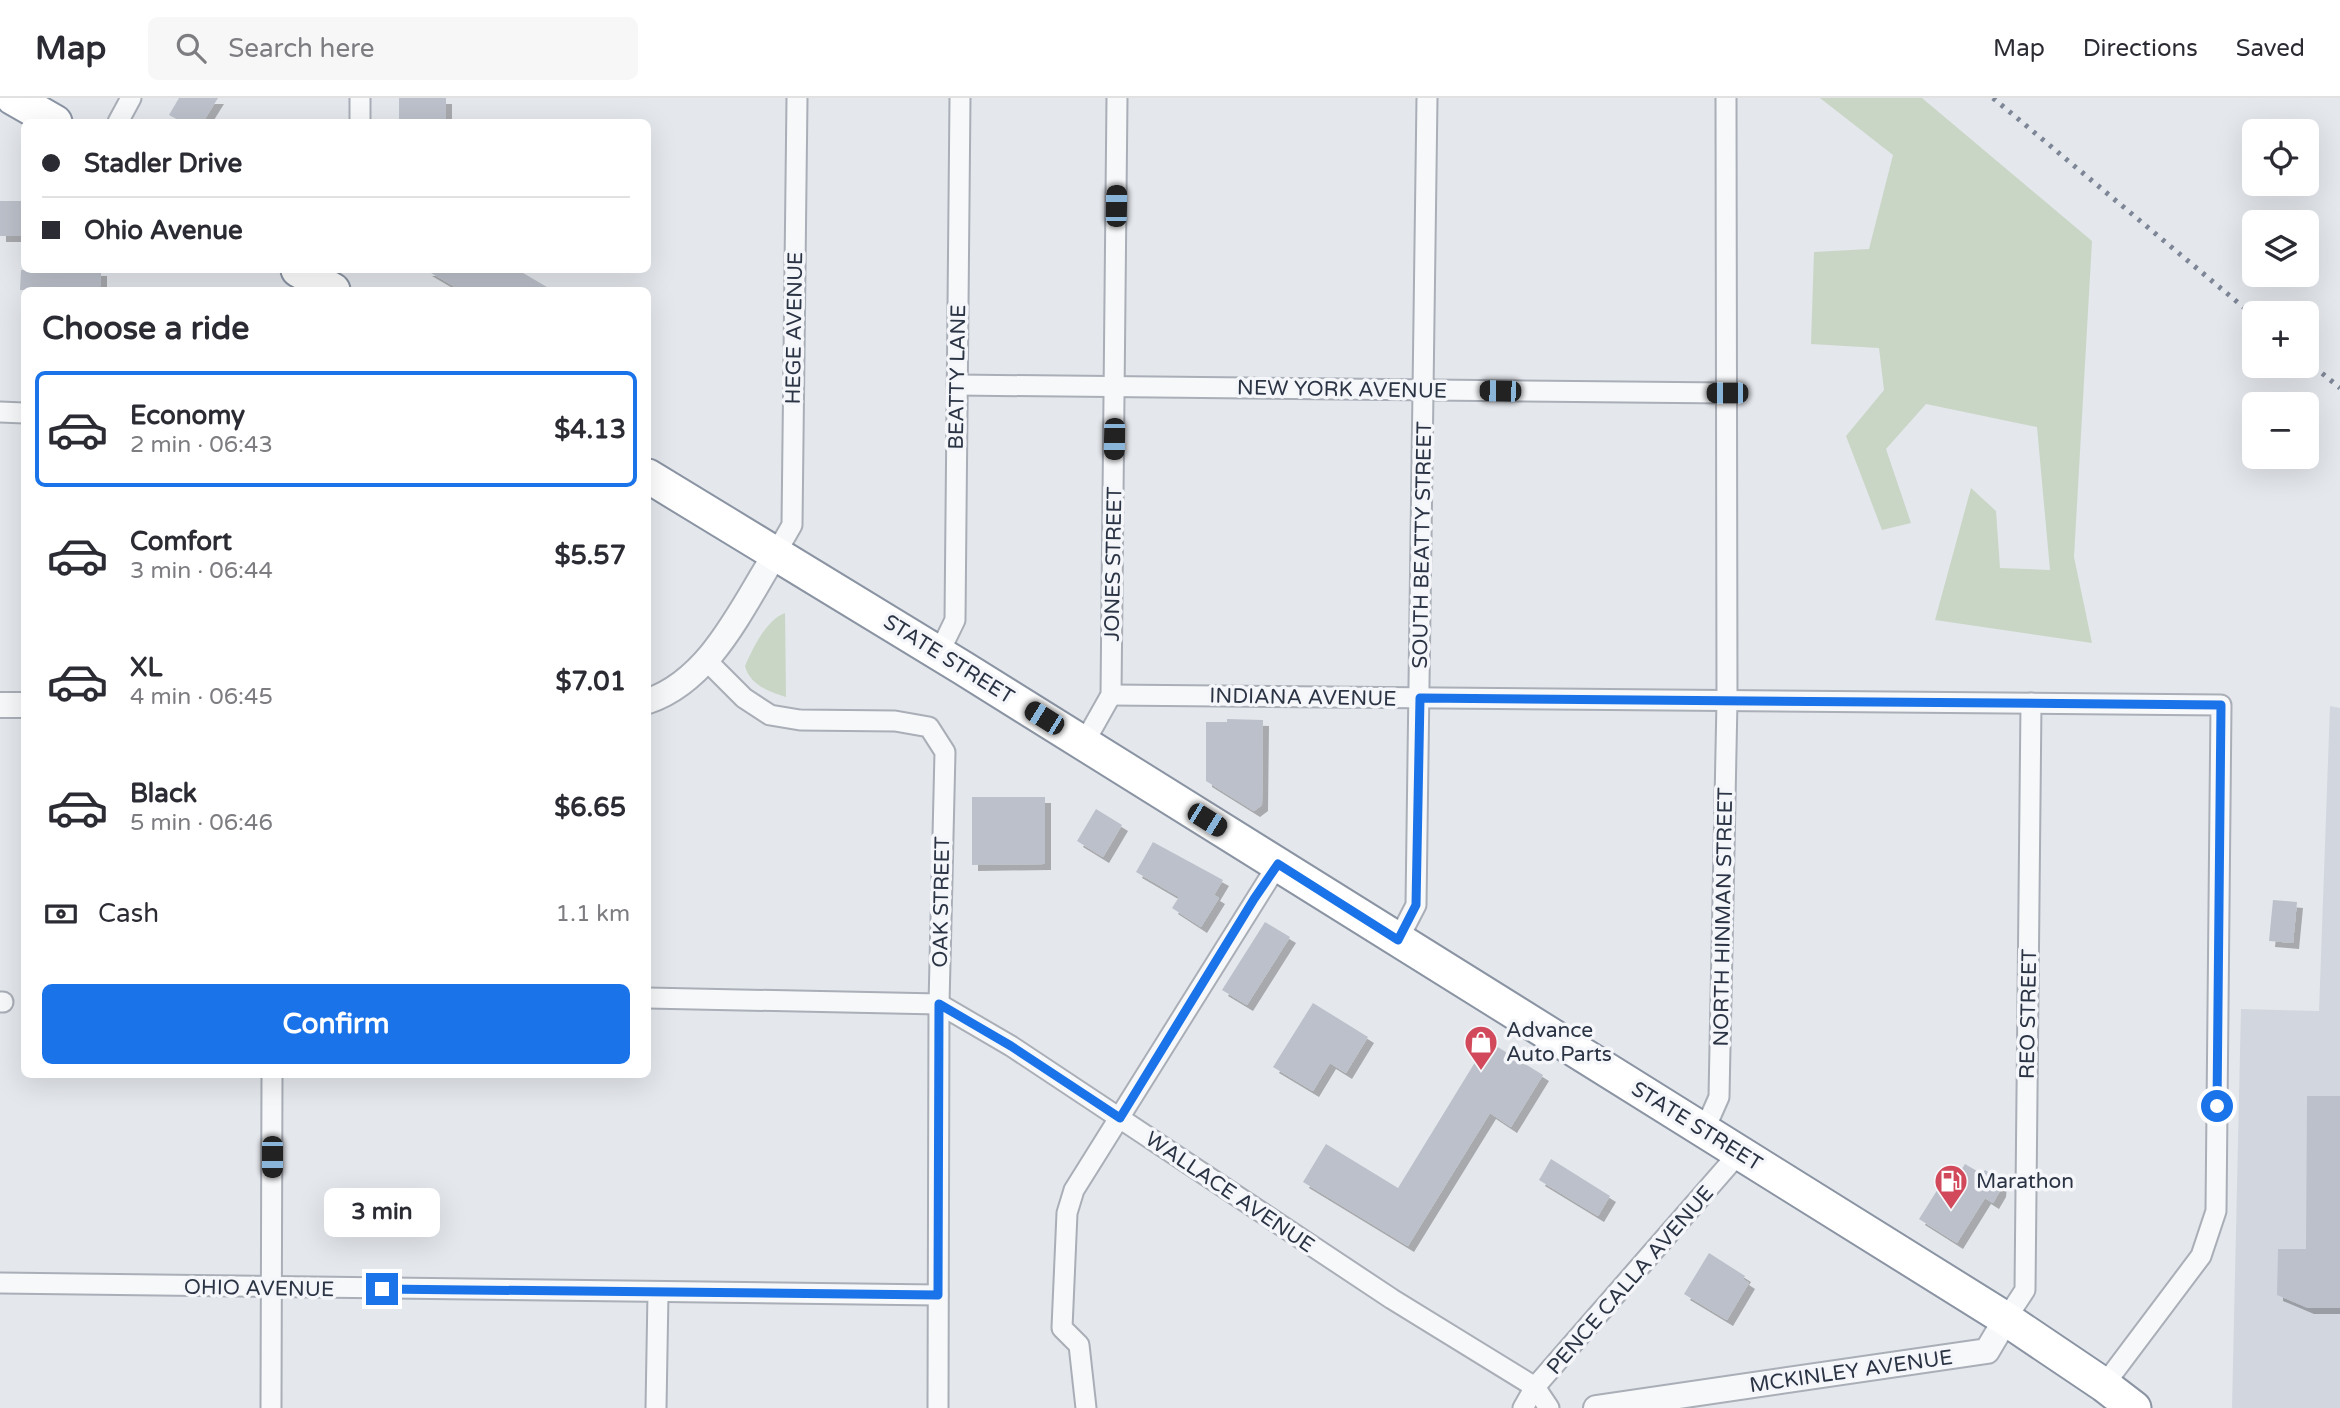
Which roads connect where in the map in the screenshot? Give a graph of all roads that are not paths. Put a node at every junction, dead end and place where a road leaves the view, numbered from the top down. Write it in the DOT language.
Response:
graph roads {
  1 [pos="13,98"];
  2 [pos="131,98"];
  3 [pos="360,98"];
  4 [pos="797,98"];
  5 [pos="960,98"];
  6 [pos="1117,98"];
  7 [pos="1427,98"];
  8 [pos="1726,98"];
  9 [pos="50,119"];
  10 [pos="120,119"];
  11 [pos="360,119"];
  12 [pos="957,385"];
  13 [pos="1114,386"];
  14 [pos="1423,390"];
  15 [pos="1727,393"];
  16 [pos="0,412"];
  17 [pos="21,413"];
  18 [pos="651,478"];
  19 [pos="776,552"];
  20 [pos="939,653"];
  21 [pos="707,662"];
  22 [pos="1111,695"];
  23 [pos="1420,698"];
  24 [pos="651,699"];
  25 [pos="1727,701"];
  26 [pos="2031,704"];
  27 [pos="0,705"];
  28 [pos="21,705"];
  29 [pos="1084,743"];
  30 [pos="1278,864"];
  31 [pos="1398,940"];
  32 [pos="651,998"];
  33 [pos="939,1004"];
  34 [pos="272,1078"];
  35 [pos="1120,1118"];
  36 [pos="1704,1131"];
  37 [pos="1739,1153"];
  38 [pos="0,1283"];
  39 [pos="272,1288"];
  40 [pos="658,1293"];
  41 [pos="938,1295"];
  42 [pos="2006,1319"];
  43 [pos="2104,1385"];
  44 [pos="1535,1387"];
  45 [pos="271,1408"];
  46 [pos="656,1408"];
  47 [pos="937,1408"];
  48 [pos="1086,1408"];
  49 [pos="1523,1408"];
  50 [pos="1549,1408"];
  51 [pos="1596,1408"];
  52 [pos="2134,1408"];
  1 -- 9 [label="highway"];
  2 -- 10 [label="street"];
  3 -- 11 [label="street"];
  4 -- 19 [label="street, HEGE AVENUE"];
  5 -- 12 [label="street, BEATTY LANE"];
  6 -- 13 [label="street, JONES STREET"];
  7 -- 14 [label="street, SOUTH BEATTY STREET"];
  8 -- 15 [label="street, NORTH HINMAN STREET"];
  12 -- 13 [label="street, NEW YORK AVENUE"];
  12 -- 20 [label="street, BEATTY LANE"];
  13 -- 14 [label="street, NEW YORK AVENUE"];
  13 -- 22 [label="street, JONES STREET"];
  14 -- 15 [label="street, NEW YORK AVENUE"];
  14 -- 23 [label="street, SOUTH BEATTY STREET"];
  15 -- 25 [label="street, NORTH HINMAN STREET"];
  16 -- 17 [label="street"];
  18 -- 19 [label="highway, STATE STREET"];
  19 -- 20 [label="highway, STATE STREET"];
  19 -- 21 [label="street"];
  20 -- 29 [label="highway, STATE STREET"];
  21 -- 24 [label="street"];
  21 -- 33 [label="street, OAK STREET"];
  22 -- 23 [label="street, INDIANA AVENUE"];
  22 -- 29 [label="street"];
  23 -- 25 [label="street, INDIANA AVENUE"];
  23 -- 31 [label="street, SOUTH BEATTY STREET"];
  25 -- 26 [label="street, INDIANA AVENUE"];
  25 -- 36 [label="street, NORTH HINMAN STREET"];
  26 -- 42 [label="street, REO STREET"];
  26 -- 43 [label="street, INDIANA AVENUE"];
  27 -- 28 [label="street"];
  29 -- 30 [label="highway, STATE STREET"];
  30 -- 31 [label="highway, STATE STREET"];
  30 -- 35 [label="street"];
  31 -- 36 [label="highway, STATE STREET"];
  32 -- 33 [label="street, WALLACE AVENUE"];
  33 -- 35 [label="street, WALLACE AVENUE"];
  33 -- 41 [label="street, OAK STREET"];
  34 -- 39 [label="street"];
  35 -- 44 [label="street, WALLACE AVENUE"];
  35 -- 48 [label="street"];
  36 -- 37 [label="highway, STATE STREET"];
  37 -- 42 [label="highway, STATE STREET"];
  37 -- 44 [label="street, PENCE CALLA AVENUE"];
  38 -- 39 [label="street, OHIO AVENUE"];
  39 -- 40 [label="street, OHIO AVENUE"];
  39 -- 45 [label="street"];
  40 -- 41 [label="street, OHIO AVENUE"];
  40 -- 46 [label="street"];
  41 -- 47 [label="street, OAK STREET"];
  42 -- 43 [label="highway, STATE STREET"];
  42 -- 51 [label="street, MCKINLEY AVENUE"];
  43 -- 52 [label="highway, STATE STREET"];
  44 -- 49 [label="street, PENCE CALLA AVENUE"];
  44 -- 50 [label="street, WALLACE AVENUE"];
}
